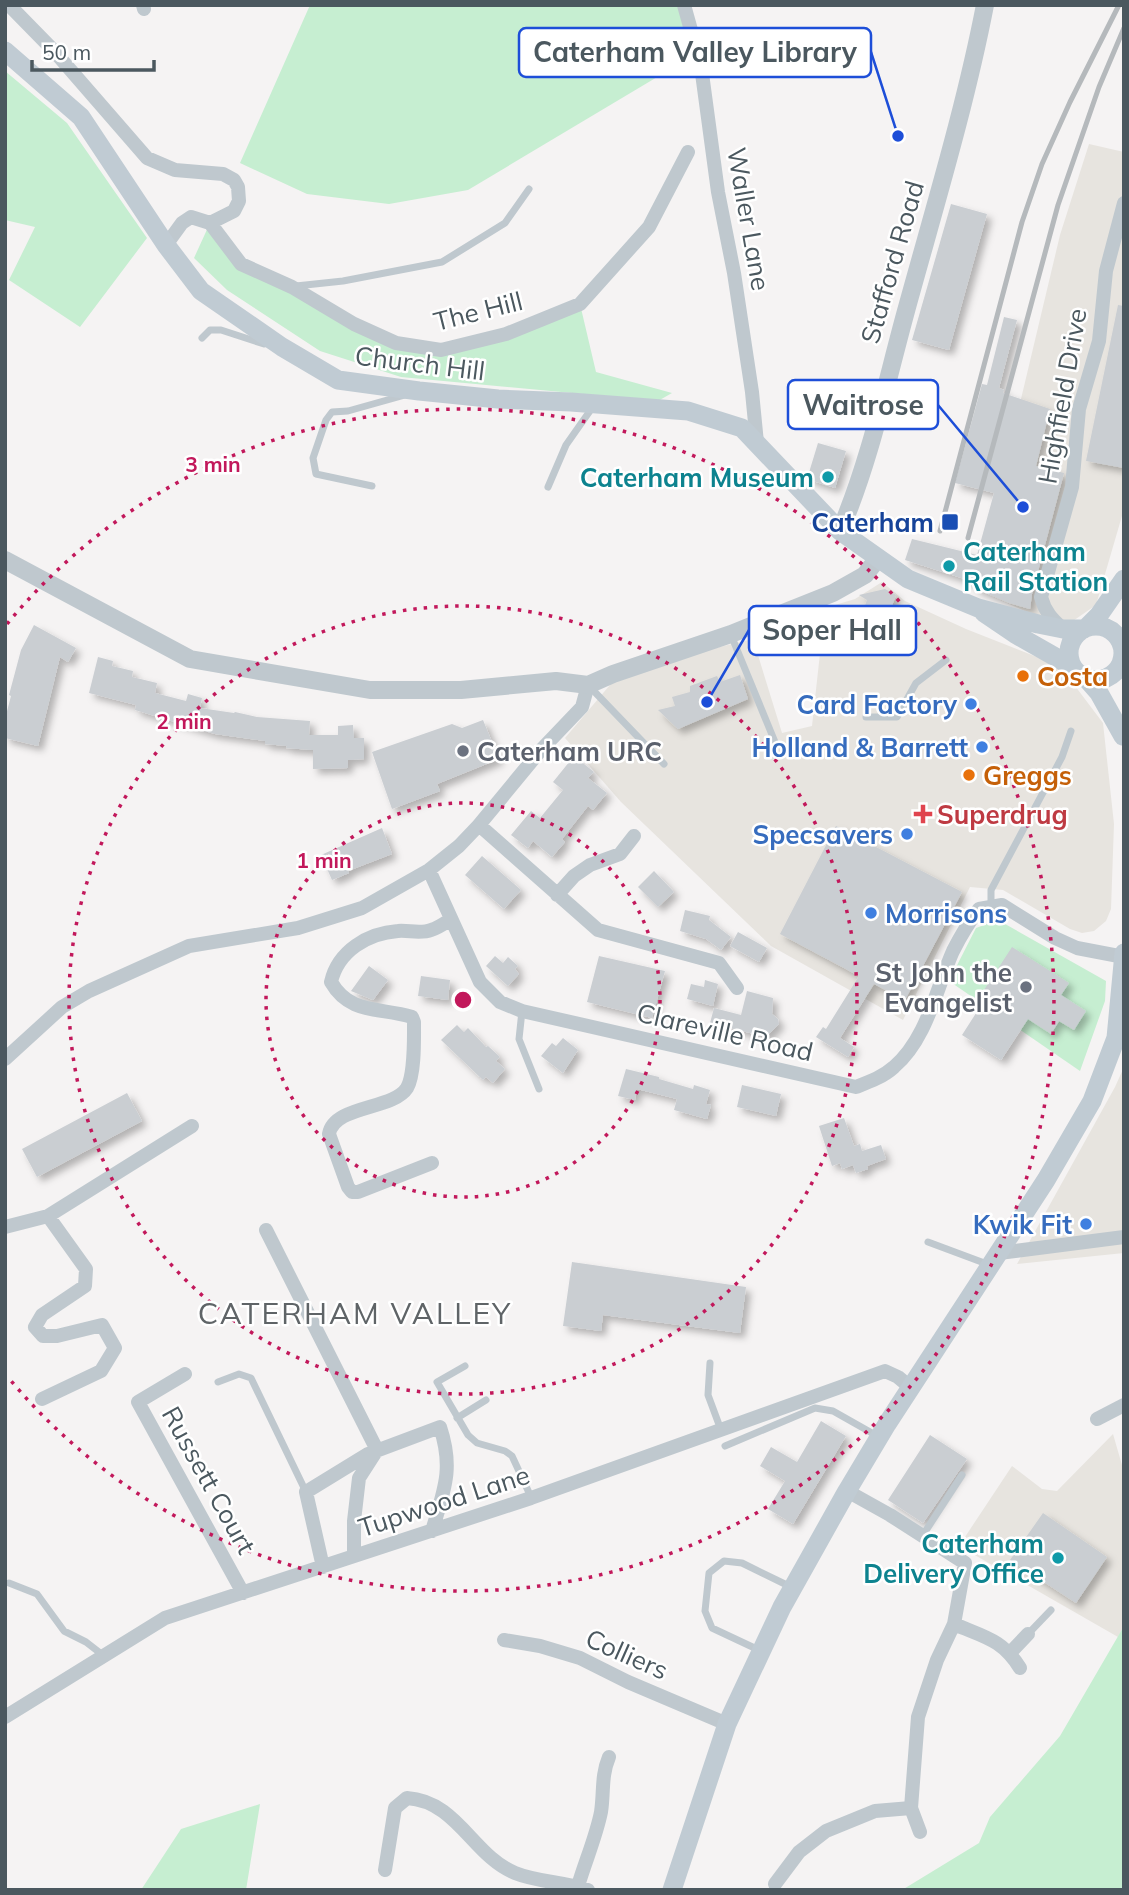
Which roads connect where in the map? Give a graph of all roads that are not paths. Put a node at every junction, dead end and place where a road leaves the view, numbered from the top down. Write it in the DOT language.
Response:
graph roads {
  1 [pos="9,5"];
  2 [pos="684,5"];
  3 [pos="985,5"];
  4 [pos="5,51"];
  5 [pos="688,152"];
  6 [pos="529,189"];
  7 [pos="1124,203"];
  8 [pos="210,223"];
  9 [pos="166,245"];
  10 [pos="292,287"];
  11 [pos="202,338"];
  12 [pos="282,347"];
  13 [pos="419,391"];
  14 [pos="594,404"];
  15 [pos="757,443"];
  16 [pos="372,486"];
  17 [pos="548,487"];
  18 [pos="840,531"];
  19 [pos="878,558"];
  20 [pos="5,560"];
  21 [pos="1124,579"];
  22 [pos="978,608"];
  23 [pos="1085,628"];
  24 [pos="1063,629"];
  25 [pos="1122,631"];
  26 [pos="731,634"];
  27 [pos="946,660"];
  28 [pos="1122,660"];
  29 [pos="1079,672"];
  30 [pos="588,685"];
  31 [pos="1124,686"];
  32 [pos="866,718"];
  33 [pos="1071,731"];
  34 [pos="1124,737"];
  35 [pos="775,742"];
  36 [pos="664,764"];
  37 [pos="479,825"];
  38 [pos="634,836"];
  39 [pos="429,870"];
  40 [pos="556,895"];
  41 [pos="991,905"];
  42 [pos="451,919"];
  43 [pos="1124,955"];
  44 [pos="737,988"];
  45 [pos="523,1011"];
  46 [pos="5,1059"];
  47 [pos="540,1089"];
  48 [pos="192,1126"];
  49 [pos="432,1163"];
  50 [pos="48,1216"];
  51 [pos="5,1227"];
  52 [pos="266,1230"];
  53 [pos="1124,1237"];
  54 [pos="928,1242"];
  55 [pos="995,1259"];
  56 [pos="710,1363"];
  57 [pos="465,1366"];
  58 [pos="185,1374"];
  59 [pos="218,1382"];
  60 [pos="910,1387"];
  61 [pos="42,1399"];
  62 [pos="486,1400"];
  63 [pos="1124,1405"];
  64 [pos="457,1418"];
  65 [pos="1097,1419"];
  66 [pos="721,1430"];
  67 [pos="879,1437"];
  68 [pos="725,1446"];
  69 [pos="377,1450"];
  70 [pos="962,1475"];
  71 [pos="846,1491"];
  72 [pos="306,1492"];
  73 [pos="531,1498"];
  74 [pos="432,1531"];
  75 [pos="923,1535"];
  76 [pos="354,1556"];
  77 [pos="323,1567"];
  78 [pos="9,1583"];
  79 [pos="793,1588"];
  80 [pos="243,1593"];
  81 [pos="1051,1610"];
  82 [pos="954,1624"];
  83 [pos="1028,1634"];
  84 [pos="504,1640"];
  85 [pos="761,1652"];
  86 [pos="1010,1653"];
  87 [pos="104,1656"];
  88 [pos="1020,1668"];
  89 [pos="5,1717"];
  90 [pos="727,1724"];
  91 [pos="609,1758"];
  92 [pos="911,1808"];
  93 [pos="920,1832"];
  94 [pos="385,1870"];
  95 [pos="775,1884"];
  96 [pos="583,1888"];
  97 [pos="672,1890"];
  1 -- 8 [label="street"];
  2 -- 15 [label="street, Waller Lane"];
  3 -- 18 [label="street, Stafford Road"];
  4 -- 9 [label="main road, Church Hill"];
  5 -- 10 [label="street, The Hill"];
  6 -- 10 [label="lane"];
  7 -- 24 [label="street, Highfield Drive"];
  8 -- 9 [label="street"];
  8 -- 10 [label="street, The Hill"];
  9 -- 12 [label="main road, Church Hill"];
  11 -- 12 [label="lane"];
  12 -- 13 [label="main road, Church Hill"];
  13 -- 14 [label="main road, Church Hill"];
  13 -- 16 [label="lane"];
  14 -- 15 [label="main road, Church Hill"];
  14 -- 17 [label="lane"];
  15 -- 18 [label="main road, Church Hill"];
  18 -- 19 [label="main road, Church Hill"];
  19 -- 22 [label="main road, Church Hill"];
  19 -- 26 [label="street"];
  20 -- 30 [label="street"];
  21 -- 23 [label="main road"];
  22 -- 24 [label="main road"];
  22 -- 29 [label="main road"];
  23 -- 24 [label="main road"];
  23 -- 25 [label="main road"];
  23 -- 29 [label="main road"];
  25 -- 28 [label="main road"];
  26 -- 30 [label="street"];
  26 -- 35 [label="lane"];
  27 -- 32 [label="lane"];
  28 -- 29 [label="main road"];
  28 -- 31 [label="main road"];
  29 -- 34 [label="main road"];
  30 -- 36 [label="lane"];
  30 -- 37 [label="street"];
  33 -- 41 [label="lane"];
  37 -- 39 [label="street"];
  37 -- 40 [label="street"];
  38 -- 40 [label="street"];
  39 -- 42 [label="street, Clareville Road"];
  39 -- 46 [label="street"];
  40 -- 44 [label="street"];
  41 -- 43 [label="street"];
  41 -- 45 [label="street, Clareville Road"];
  42 -- 45 [label="street, Clareville Road"];
  42 -- 49 [label="street"];
  43 -- 55 [label="main road"];
  45 -- 47 [label="lane"];
  48 -- 50 [label="street"];
  50 -- 51 [label="street"];
  50 -- 61 [label="street"];
  52 -- 69 [label="street"];
  53 -- 55 [label="street"];
  54 -- 55 [label="lane"];
  55 -- 60 [label="main road"];
  56 -- 66 [label="lane"];
  57 -- 64 [label="lane"];
  58 -- 80 [label="street, Russett Court"];
  59 -- 72 [label="lane"];
  60 -- 66 [label="street, Tupwood Lane"];
  60 -- 67 [label="main road"];
  62 -- 64 [label="lane"];
  63 -- 65 [label="street"];
  64 -- 73 [label="lane"];
  66 -- 73 [label="street, Tupwood Lane"];
  67 -- 68 [label="lane"];
  67 -- 71 [label="main road"];
  69 -- 72 [label="street"];
  69 -- 74 [label="street"];
  69 -- 76 [label="street"];
  70 -- 75 [label="lane"];
  71 -- 75 [label="street"];
  71 -- 79 [label="main road"];
  72 -- 77 [label="street"];
  73 -- 74 [label="street, Tupwood Lane"];
  74 -- 76 [label="street, Tupwood Lane"];
  75 -- 82 [label="street"];
  76 -- 77 [label="street, Tupwood Lane"];
  77 -- 80 [label="street, Tupwood Lane"];
  78 -- 87 [label="lane"];
  79 -- 85 [label="main road"];
  79 -- 85 [label="lane"];
  80 -- 87 [label="street, Tupwood Lane"];
  81 -- 83 [label="lane"];
  82 -- 86 [label="street"];
  82 -- 92 [label="street"];
  83 -- 86 [label="street"];
  84 -- 90 [label="street, Colliers"];
  85 -- 90 [label="main road"];
  86 -- 88 [label="street"];
  87 -- 89 [label="street, Tupwood Lane"];
  90 -- 97 [label="main road"];
  91 -- 96 [label="street"];
  92 -- 93 [label="street"];
  92 -- 95 [label="street"];
  94 -- 96 [label="street"];
}
